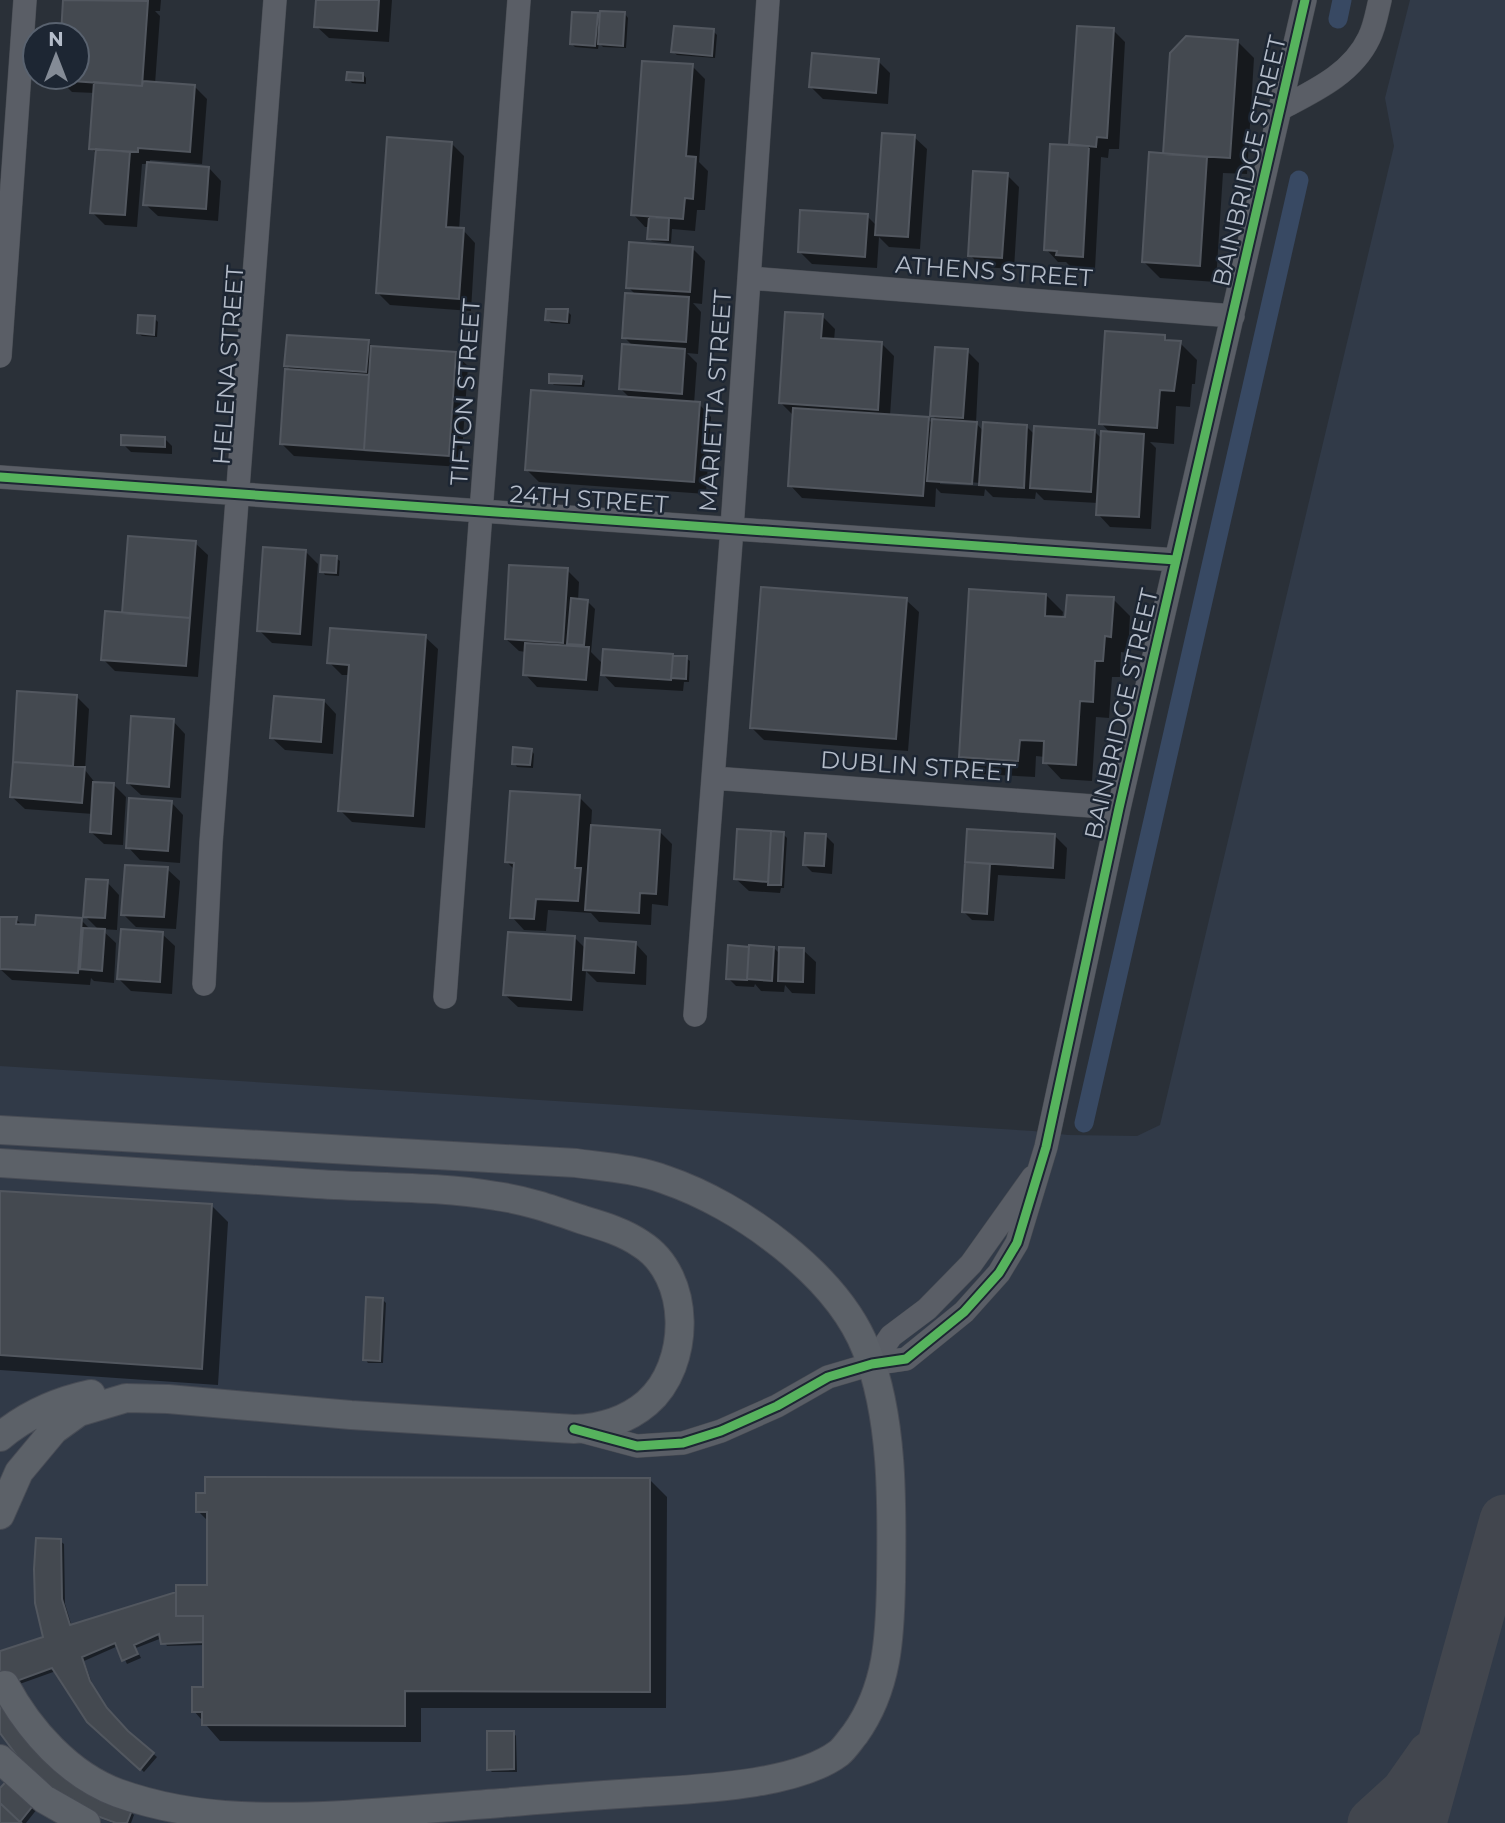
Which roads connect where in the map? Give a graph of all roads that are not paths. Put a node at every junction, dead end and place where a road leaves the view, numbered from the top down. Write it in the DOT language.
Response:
graph roads {
  1 [pos="25,0"];
  2 [pos="275,0"];
  3 [pos="519,0"];
  4 [pos="768,0"];
  5 [pos="1305,0"];
  6 [pos="1380,0"];
  7 [pos="1280,109"];
  8 [pos="750,278"];
  9 [pos="1233,316"];
  10 [pos="0,356"];
  11 [pos="0,477"];
  12 [pos="238,492"];
  13 [pos="482,510"];
  14 [pos="732,528"];
  15 [pos="1175,560"];
  16 [pos="713,778"];
  17 [pos="1119,808"];
  18 [pos="204,984"];
  19 [pos="444,997"];
  20 [pos="695,1015"];
  21 [pos="0,1130"];
  22 [pos="0,1163"];
  23 [pos="872,1364"];
  24 [pos="201,1402"];
  25 [pos="574,1429"];
  26 [pos="0,1437"];
  27 [pos="0,1515"];
  28 [pos="5,1685"];
  29 [pos="0,1759"];
  30 [pos="608,1795"];
  31 [pos="86,1823"];
  32 [pos="399,1823"];
  1 -- 10 [label="street"];
  2 -- 12 [label="street, HELENA STREET"];
  3 -- 13 [label="street, TIFTON STREET"];
  4 -- 8 [label="street, MARIETTA STREET"];
  5 -- 7 [label="street, BAINBRIDGE STREET"];
  6 -- 7 [label="street, BAINBRIDGE STREET"];
  7 -- 9 [label="street, BAINBRIDGE STREET"];
  8 -- 9 [label="street, ATHENS STREET"];
  8 -- 14 [label="street, MARIETTA STREET"];
  9 -- 15 [label="street, BAINBRIDGE STREET"];
  11 -- 12 [label="street, 24TH STREET"];
  12 -- 13 [label="street, 24TH STREET"];
  12 -- 18 [label="street, HELENA STREET"];
  13 -- 14 [label="street, 24TH STREET"];
  13 -- 19 [label="street, TIFTON STREET"];
  14 -- 15 [label="street, 24TH STREET"];
  14 -- 16 [label="street, MARIETTA STREET"];
  15 -- 17 [label="street, BAINBRIDGE STREET"];
  16 -- 17 [label="street, DUBLIN STREET"];
  16 -- 20 [label="street, MARIETTA STREET"];
  17 -- 23 [label="street, BAINBRIDGE STREET"];
  21 -- 23 [label="main road"];
  22 -- 25 [label="main road"];
  23 -- 25 [label="street, BAINBRIDGE STREET"];
  23 -- 30 [label="main road"];
  24 -- 25 [label="main road"];
  24 -- 26 [label="main road"];
  24 -- 27 [label="main road"];
  28 -- 30 [label="main road"];
  29 -- 31 [label="main road"];
  30 -- 32 [label="main road"];
}
